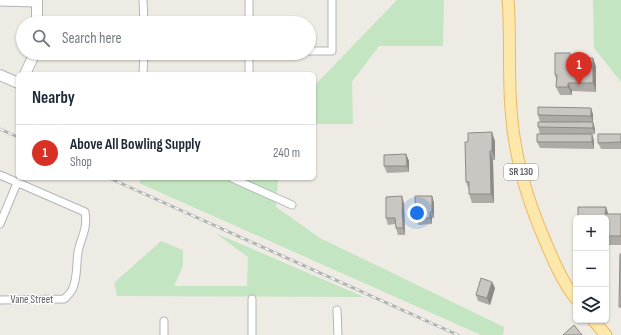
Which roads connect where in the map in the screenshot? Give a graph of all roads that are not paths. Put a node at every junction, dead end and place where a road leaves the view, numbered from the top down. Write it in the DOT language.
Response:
graph roads {
  1 [pos="143,0"];
  2 [pos="249,0"];
  3 [pos="332,0"];
  4 [pos="37,1"];
  5 [pos="0,2"];
  6 [pos="508,2"];
  7 [pos="37,16"];
  8 [pos="144,16"];
  9 [pos="249,16"];
  10 [pos="316,51"];
  11 [pos="32,60"];
  12 [pos="144,60"];
  13 [pos="249,60"];
  14 [pos="26,72"];
  15 [pos="143,72"];
  16 [pos="249,72"];
  17 [pos="0,75"];
  18 [pos="16,82"];
  19 [pos="0,176"];
  20 [pos="236,180"];
  21 [pos="17,183"];
  22 [pos="292,205"];
  23 [pos="0,224"];
  24 [pos="573,294"];
  25 [pos="252,299"];
  26 [pos="0,300"];
  27 [pos="337,310"];
  28 [pos="164,321"];
  29 [pos="596,323"];
  30 [pos="164,335"];
  31 [pos="252,335"];
  32 [pos="338,335"];
  33 [pos="606,335"];
  1 -- 8 [label="street"];
  2 -- 9 [label="street"];
  3 -- 10 [label="street"];
  4 -- 5 [label="street"];
  4 -- 7 [label="main road"];
  6 -- 24 [label="main road, SR 130"];
  11 -- 14 [label="main road"];
  12 -- 15 [label="street"];
  13 -- 16 [label="street"];
  17 -- 18 [label="main road"];
  19 -- 21 [label="street"];
  20 -- 22 [label="street"];
  21 -- 23 [label="street"];
  21 -- 26 [label="street, Vane Street"];
  25 -- 31 [label="street"];
  27 -- 32 [label="street"];
  28 -- 30 [label="street"];
  29 -- 33 [label="main road"];
}
